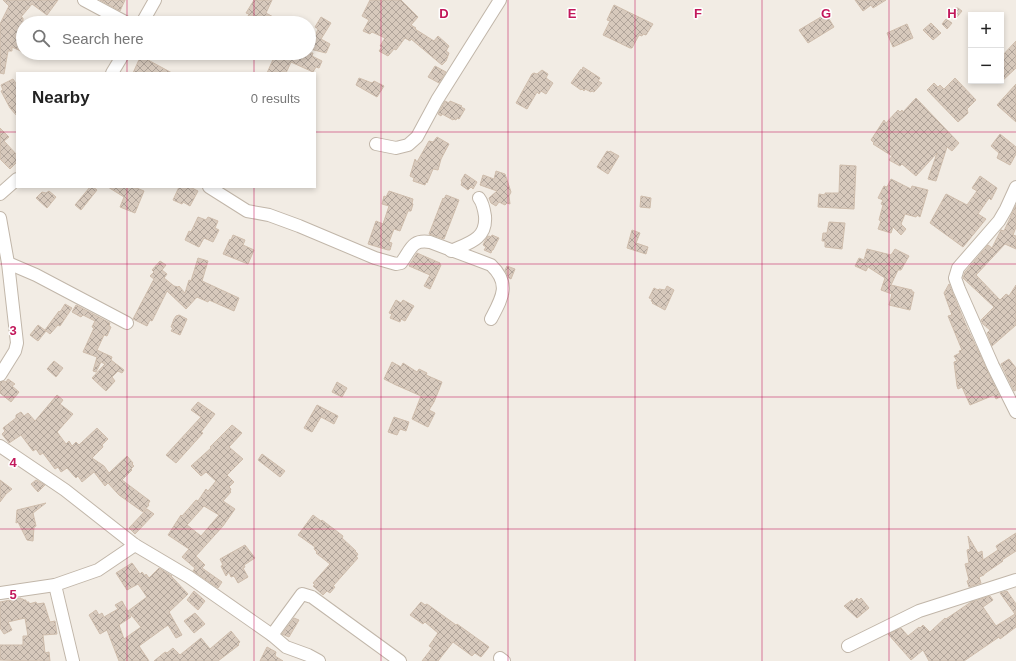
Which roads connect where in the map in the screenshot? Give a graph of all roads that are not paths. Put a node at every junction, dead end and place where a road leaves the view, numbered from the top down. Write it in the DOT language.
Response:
graph roads {
  1 [pos="84,0"];
  2 [pos="155,0"];
  3 [pos="500,0"];
  4 [pos="114,16"];
  5 [pos="146,16"];
  6 [pos="120,60"];
  7 [pos="113,72"];
  8 [pos="376,144"];
  9 [pos="16,179"];
  10 [pos="1016,187"];
  11 [pos="211,188"];
  12 [pos="0,194"];
  13 [pos="479,198"];
  14 [pos="0,218"];
  15 [pos="451,251"];
  16 [pos="8,263"];
  17 [pos="491,319"];
  18 [pos="127,323"];
  19 [pos="0,375"];
  20 [pos="1016,412"];
  21 [pos="0,446"];
  22 [pos="135,545"];
  23 [pos="1016,580"];
  24 [pos="56,585"];
  25 [pos="0,593"];
  26 [pos="272,635"];
  27 [pos="848,646"];
  28 [pos="74,661"];
  29 [pos="318,661"];
  30 [pos="400,661"];
  1 -- 4 [label="street"];
  2 -- 5 [label="street"];
  3 -- 8 [label="street"];
  6 -- 7 [label="street"];
  9 -- 12 [label="street"];
  10 -- 20 [label="street"];
  11 -- 15 [label="street"];
  13 -- 15 [label="street"];
  14 -- 16 [label="street"];
  15 -- 17 [label="street"];
  16 -- 18 [label="street"];
  16 -- 19 [label="street"];
  21 -- 22 [label="street"];
  22 -- 24 [label="street"];
  22 -- 26 [label="street"];
  23 -- 27 [label="street"];
  24 -- 25 [label="street"];
  24 -- 28 [label="street"];
  26 -- 29 [label="street"];
  26 -- 30 [label="street"];
}
